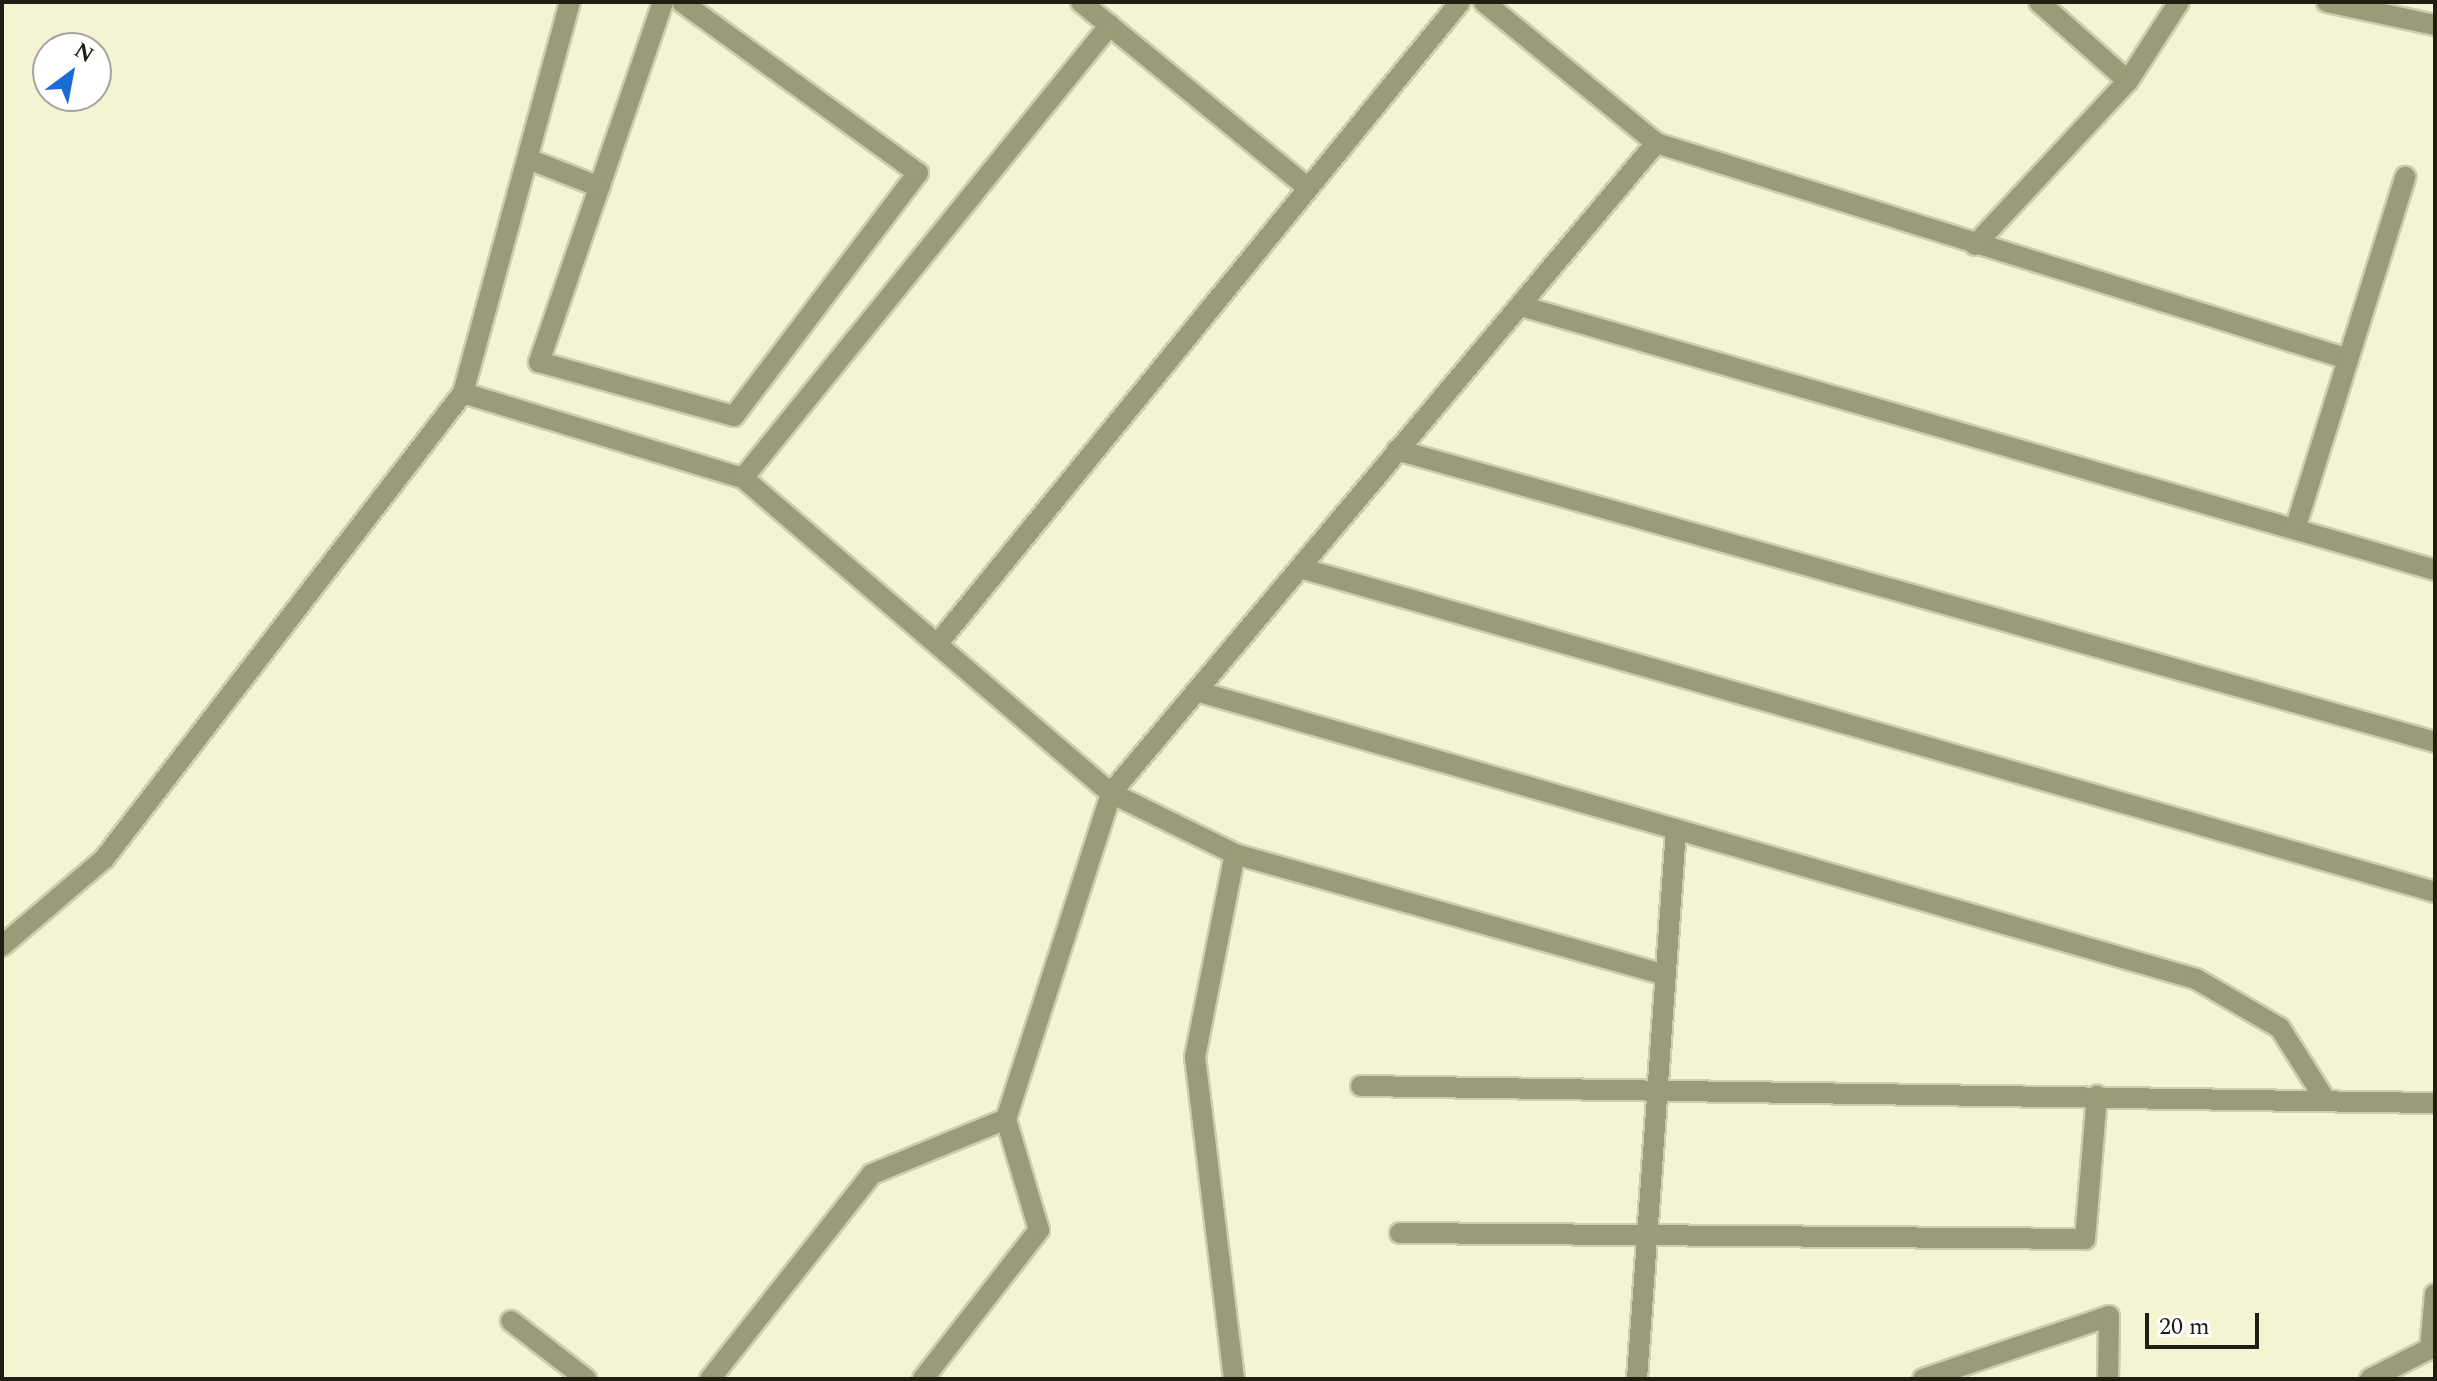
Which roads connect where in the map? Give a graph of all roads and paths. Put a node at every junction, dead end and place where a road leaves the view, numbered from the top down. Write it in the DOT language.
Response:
graph roads {
  1 [pos="570,2"];
  2 [pos="663,2"];
  3 [pos="682,2"];
  4 [pos="1081,2"];
  5 [pos="1460,2"];
  6 [pos="1484,2"];
  7 [pos="2039,2"];
  8 [pos="2179,2"];
  9 [pos="2327,2"];
  10 [pos="1110,25"];
  11 [pos="2435,25"];
  12 [pos="2128,81"];
  13 [pos="1656,143"];
  14 [pos="528,159"];
  15 [pos="2405,177"];
  16 [pos="600,187"];
  17 [pos="1308,188"];
  18 [pos="1975,245"];
  19 [pos="1521,306"];
  20 [pos="2348,359"];
  21 [pos="463,393"];
  22 [pos="1397,450"];
  23 [pos="743,478"];
  24 [pos="2295,529"];
  25 [pos="1300,568"];
  26 [pos="2435,570"];
  27 [pos="939,642"];
  28 [pos="1196,691"];
  29 [pos="2435,742"];
  30 [pos="1111,793"];
  31 [pos="1676,829"];
  32 [pos="1235,854"];
  33 [pos="2435,892"];
  34 [pos="2,946"];
  35 [pos="1665,975"];
  36 [pos="1361,1086"];
  37 [pos="1658,1088"];
  38 [pos="2097,1096"];
  39 [pos="2326,1101"];
  40 [pos="2435,1103"];
  41 [pos="1006,1119"];
  42 [pos="1400,1233"];
  43 [pos="1645,1235"];
  44 [pos="2435,1294"];
  45 [pos="511,1321"];
  46 [pos="2433,1348"];
  47 [pos="925,1378"];
  48 [pos="586,1379"];
  49 [pos="710,1379"];
  50 [pos="1234,1379"];
  51 [pos="1637,1379"];
  52 [pos="1923,1379"];
  53 [pos="2108,1379"];
  54 [pos="2370,1379"];
  1 -- 14 [label="street"];
  2 -- 16 [label="street"];
  3 -- 16 [label="street"];
  4 -- 10 [label="street"];
  5 -- 17 [label="street"];
  6 -- 13 [label="street"];
  7 -- 12 [label="street"];
  8 -- 12 [label="street"];
  9 -- 11 [label="street"];
  10 -- 17 [label="street"];
  10 -- 23 [label="street"];
  12 -- 18 [label="street"];
  13 -- 18 [label="street"];
  13 -- 19 [label="street"];
  14 -- 16 [label="street"];
  14 -- 21 [label="street"];
  15 -- 20 [label="street"];
  17 -- 27 [label="street"];
  18 -- 20 [label="street"];
  19 -- 22 [label="street"];
  19 -- 24 [label="street"];
  20 -- 24 [label="street"];
  21 -- 23 [label="street"];
  21 -- 34 [label="street"];
  22 -- 25 [label="street"];
  22 -- 29 [label="street"];
  23 -- 27 [label="street"];
  24 -- 26 [label="street"];
  25 -- 28 [label="street"];
  25 -- 33 [label="street"];
  27 -- 30 [label="street"];
  28 -- 30 [label="street"];
  28 -- 31 [label="street"];
  30 -- 32 [label="street"];
  30 -- 41 [label="street"];
  31 -- 35 [label="street"];
  31 -- 39 [label="street"];
  32 -- 35 [label="street"];
  32 -- 50 [label="street"];
  35 -- 37 [label="street"];
  36 -- 37 [label="street"];
  37 -- 38 [label="street"];
  37 -- 43 [label="street"];
  38 -- 39 [label="street"];
  38 -- 43 [label="street"];
  39 -- 40 [label="street"];
  41 -- 47 [label="street"];
  41 -- 49 [label="street"];
  42 -- 43 [label="street"];
  43 -- 51 [label="street"];
  44 -- 46 [label="street"];
  45 -- 48 [label="street"];
  46 -- 54 [label="street"];
  52 -- 53 [label="street"];
}
